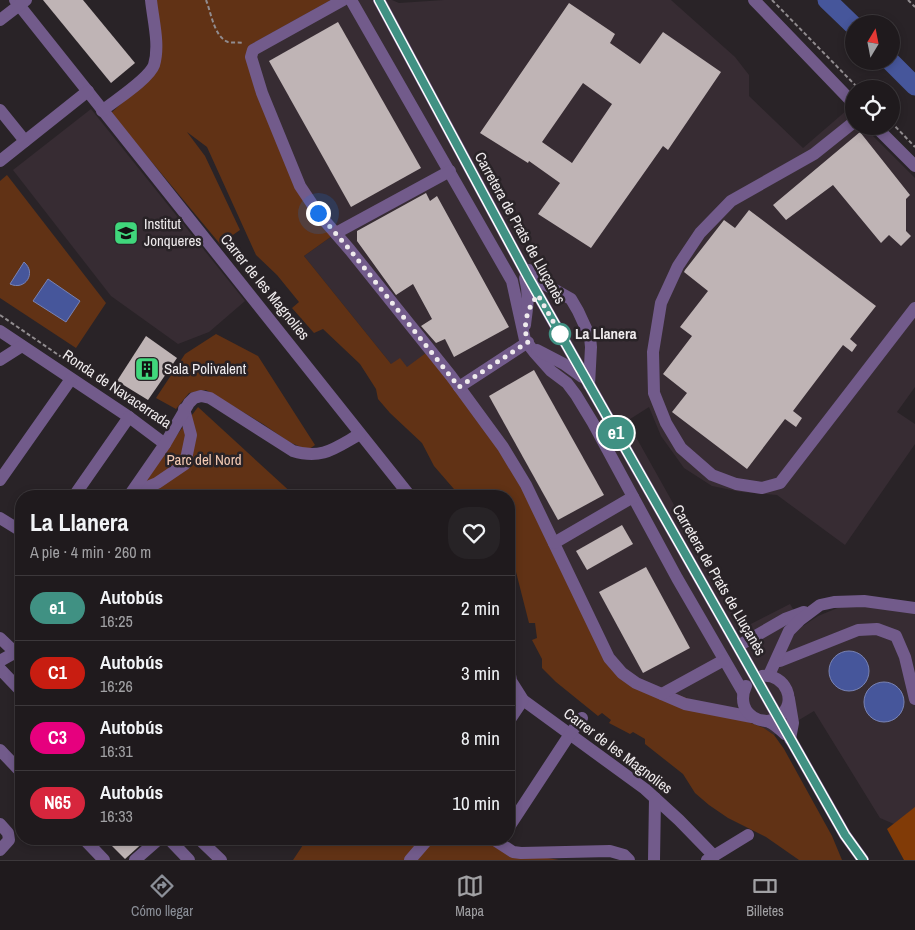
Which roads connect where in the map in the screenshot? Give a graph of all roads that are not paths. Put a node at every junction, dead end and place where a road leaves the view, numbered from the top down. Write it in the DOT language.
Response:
graph roads {
  1 [pos="151,0"];
  2 [pos="343,0"];
  3 [pos="351,0"];
  4 [pos="379,0"];
  5 [pos="754,0"];
  6 [pos="20,2"];
  7 [pos="0,20"];
  8 [pos="88,91"];
  9 [pos="845,95"];
  10 [pos="0,110"];
  11 [pos="102,110"];
  12 [pos="845,129"];
  13 [pos="884,135"];
  14 [pos="25,141"];
  15 [pos="0,161"];
  16 [pos="915,166"];
  17 [pos="450,172"];
  18 [pos="336,233"];
  19 [pos="518,260"];
  20 [pos="538,295"];
  21 [pos="566,296"];
  22 [pos="915,308"];
  23 [pos="525,322"];
  24 [pos="0,331"];
  25 [pos="528,342"];
  26 [pos="22,346"];
  27 [pos="0,360"];
  28 [pos="71,379"];
  29 [pos="589,385"];
  30 [pos="459,387"];
  31 [pos="184,409"];
  32 [pos="128,417"];
  33 [pos="360,434"];
  34 [pos="165,444"];
  35 [pos="0,480"];
  36 [pos="78,490"];
  37 [pos="133,490"];
  38 [pos="141,490"];
  39 [pos="405,490"];
  40 [pos="633,497"];
  41 [pos="0,518"];
  42 [pos="15,527"];
  43 [pos="554,543"];
  44 [pos="820,605"];
  45 [pos="915,608"];
  46 [pos="0,638"];
  47 [pos="738,646"];
  48 [pos="15,648"];
  49 [pos="15,653"];
  50 [pos="780,654"];
  51 [pos="724,660"];
  52 [pos="0,661"];
  53 [pos="0,669"];
  54 [pos="769,675"];
  55 [pos="755,677"];
  56 [pos="15,685"];
  57 [pos="515,687"];
  58 [pos="743,692"];
  59 [pos="662,694"];
  60 [pos="788,694"];
  61 [pos="915,699"];
  62 [pos="523,700"];
  63 [pos="515,712"];
  64 [pos="752,717"];
  65 [pos="582,718"];
  66 [pos="773,719"];
  67 [pos="570,734"];
  68 [pos="790,739"];
  69 [pos="0,750"];
  70 [pos="15,766"];
  71 [pos="655,798"];
  72 [pos="515,818"];
  73 [pos="4,829"];
  74 [pos="748,835"];
  75 [pos="845,835"];
  76 [pos="90,845"];
  77 [pos="152,845"];
  78 [pos="173,845"];
  79 [pos="197,845"];
  80 [pos="206,845"];
  81 [pos="423,845"];
  82 [pos="504,845"];
  83 [pos="0,850"];
  84 [pos="710,858"];
  85 [pos="185,859"];
  86 [pos="104,860"];
  87 [pos="135,860"];
  88 [pos="221,860"];
  89 [pos="410,860"];
  90 [pos="629,860"];
  91 [pos="654,860"];
  92 [pos="852,860"];
  93 [pos="864,860"];
  1 -- 11 [label="street"];
  2 -- 18 [label="street, Carretera de Prats de Lluçanès"];
  3 -- 17 [label="street"];
  4 -- 19 [label="street, Carretera de Prats de Lluçanès"];
  5 -- 9 [label="street"];
  6 -- 7 [label="street"];
  6 -- 8 [label="street, Carrer de les Magnolies"];
  8 -- 11 [label="street, Carrer de les Magnolies"];
  8 -- 14 [label="street"];
  10 -- 14 [label="street"];
  11 -- 33 [label="street, Carrer de les Magnolies"];
  12 -- 22 [label="street"];
  13 -- 16 [label="street"];
  14 -- 15 [label="street"];
  17 -- 18 [label="street"];
  17 -- 25 [label="street"];
  18 -- 30 [label="street, Carretera de Prats de Lluçanès"];
  19 -- 20 [label="street, Carretera de Prats de Lluçanès"];
  19 -- 21 [label="street"];
  19 -- 23 [label="street"];
  20 -- 21 [label="street"];
  20 -- 23 [label="street"];
  20 -- 29 [label="street, Carretera de Prats de Lluçanès"];
  21 -- 29 [label="street"];
  23 -- 25 [label="street"];
  24 -- 26 [label="street, Ronda de Navacerrada"];
  25 -- 29 [label="street"];
  25 -- 30 [label="street"];
  25 -- 40 [label="street"];
  26 -- 27 [label="street"];
  26 -- 28 [label="street, Ronda de Navacerrada"];
  28 -- 32 [label="street, Ronda de Navacerrada"];
  28 -- 35 [label="street"];
  29 -- 47 [label="street, Carretera de Prats de Lluçanès"];
  30 -- 43 [label="street, Carretera de Prats de Lluçanès"];
  31 -- 33 [label="street, Ronda de Navacerrada"];
  31 -- 34 [label="street, Ronda de Navacerrada"];
  31 -- 38 [label="street"];
  32 -- 34 [label="street, Ronda de Navacerrada"];
  32 -- 36 [label="street"];
  33 -- 39 [label="street, Carrer de les Magnolies"];
  34 -- 37 [label="street"];
  40 -- 43 [label="street"];
  40 -- 51 [label="street"];
  41 -- 42 [label="street"];
  43 -- 59 [label="street, Carretera de Prats de Lluçanès"];
  44 -- 45 [label="street"];
  44 -- 47 [label="street"];
  44 -- 50 [label="street"];
  46 -- 48 [label="street"];
  47 -- 55 [label="street, Carretera de Prats de Lluçanès"];
  49 -- 52 [label="street"];
  50 -- 54 [label="street"];
  50 -- 60 [label="street"];
  50 -- 61 [label="street"];
  51 -- 58 [label="street"];
  51 -- 59 [label="street"];
  53 -- 56 [label="street"];
  54 -- 55 [label="street, Carretera de Prats de Lluçanès"];
  54 -- 60 [label="street, Carretera de Prats de Lluçanès"];
  55 -- 58 [label="street, Carretera de Prats de Lluçanès"];
  55 -- 66 [label="street, Carretera de Prats de Lluçanès"];
  57 -- 62 [label="street, Carrer de les Magnolies"];
  58 -- 64 [label="street"];
  59 -- 64 [label="street, Carretera de Prats de Lluçanès"];
  60 -- 66 [label="street"];
  60 -- 68 [label="street"];
  62 -- 63 [label="street"];
  62 -- 67 [label="street, Carrer de les Magnolies"];
  64 -- 66 [label="street, Carretera de Prats de Lluçanès"];
  65 -- 67 [label="street"];
  66 -- 68 [label="street, Carretera de Prats de Lluçanès"];
  67 -- 71 [label="street, Carrer de les Magnolies"];
  67 -- 72 [label="street"];
  68 -- 75 [label="street, Carretera de Prats de Lluçanès"];
  69 -- 70 [label="street"];
  71 -- 84 [label="street, Carrer de les Magnolies"];
  71 -- 91 [label="street"];
  73 -- 83 [label="street"];
  74 -- 84 [label="street"];
  75 -- 92 [label="street, Carretera de Prats de Lluçanès"];
  75 -- 93 [label="street, Carretera de Prats de Lluçanès"];
  76 -- 86 [label="street"];
  77 -- 87 [label="street"];
  78 -- 85 [label="street"];
  79 -- 85 [label="street"];
  80 -- 88 [label="street"];
  81 -- 89 [label="street"];
  82 -- 90 [label="street"];
}
